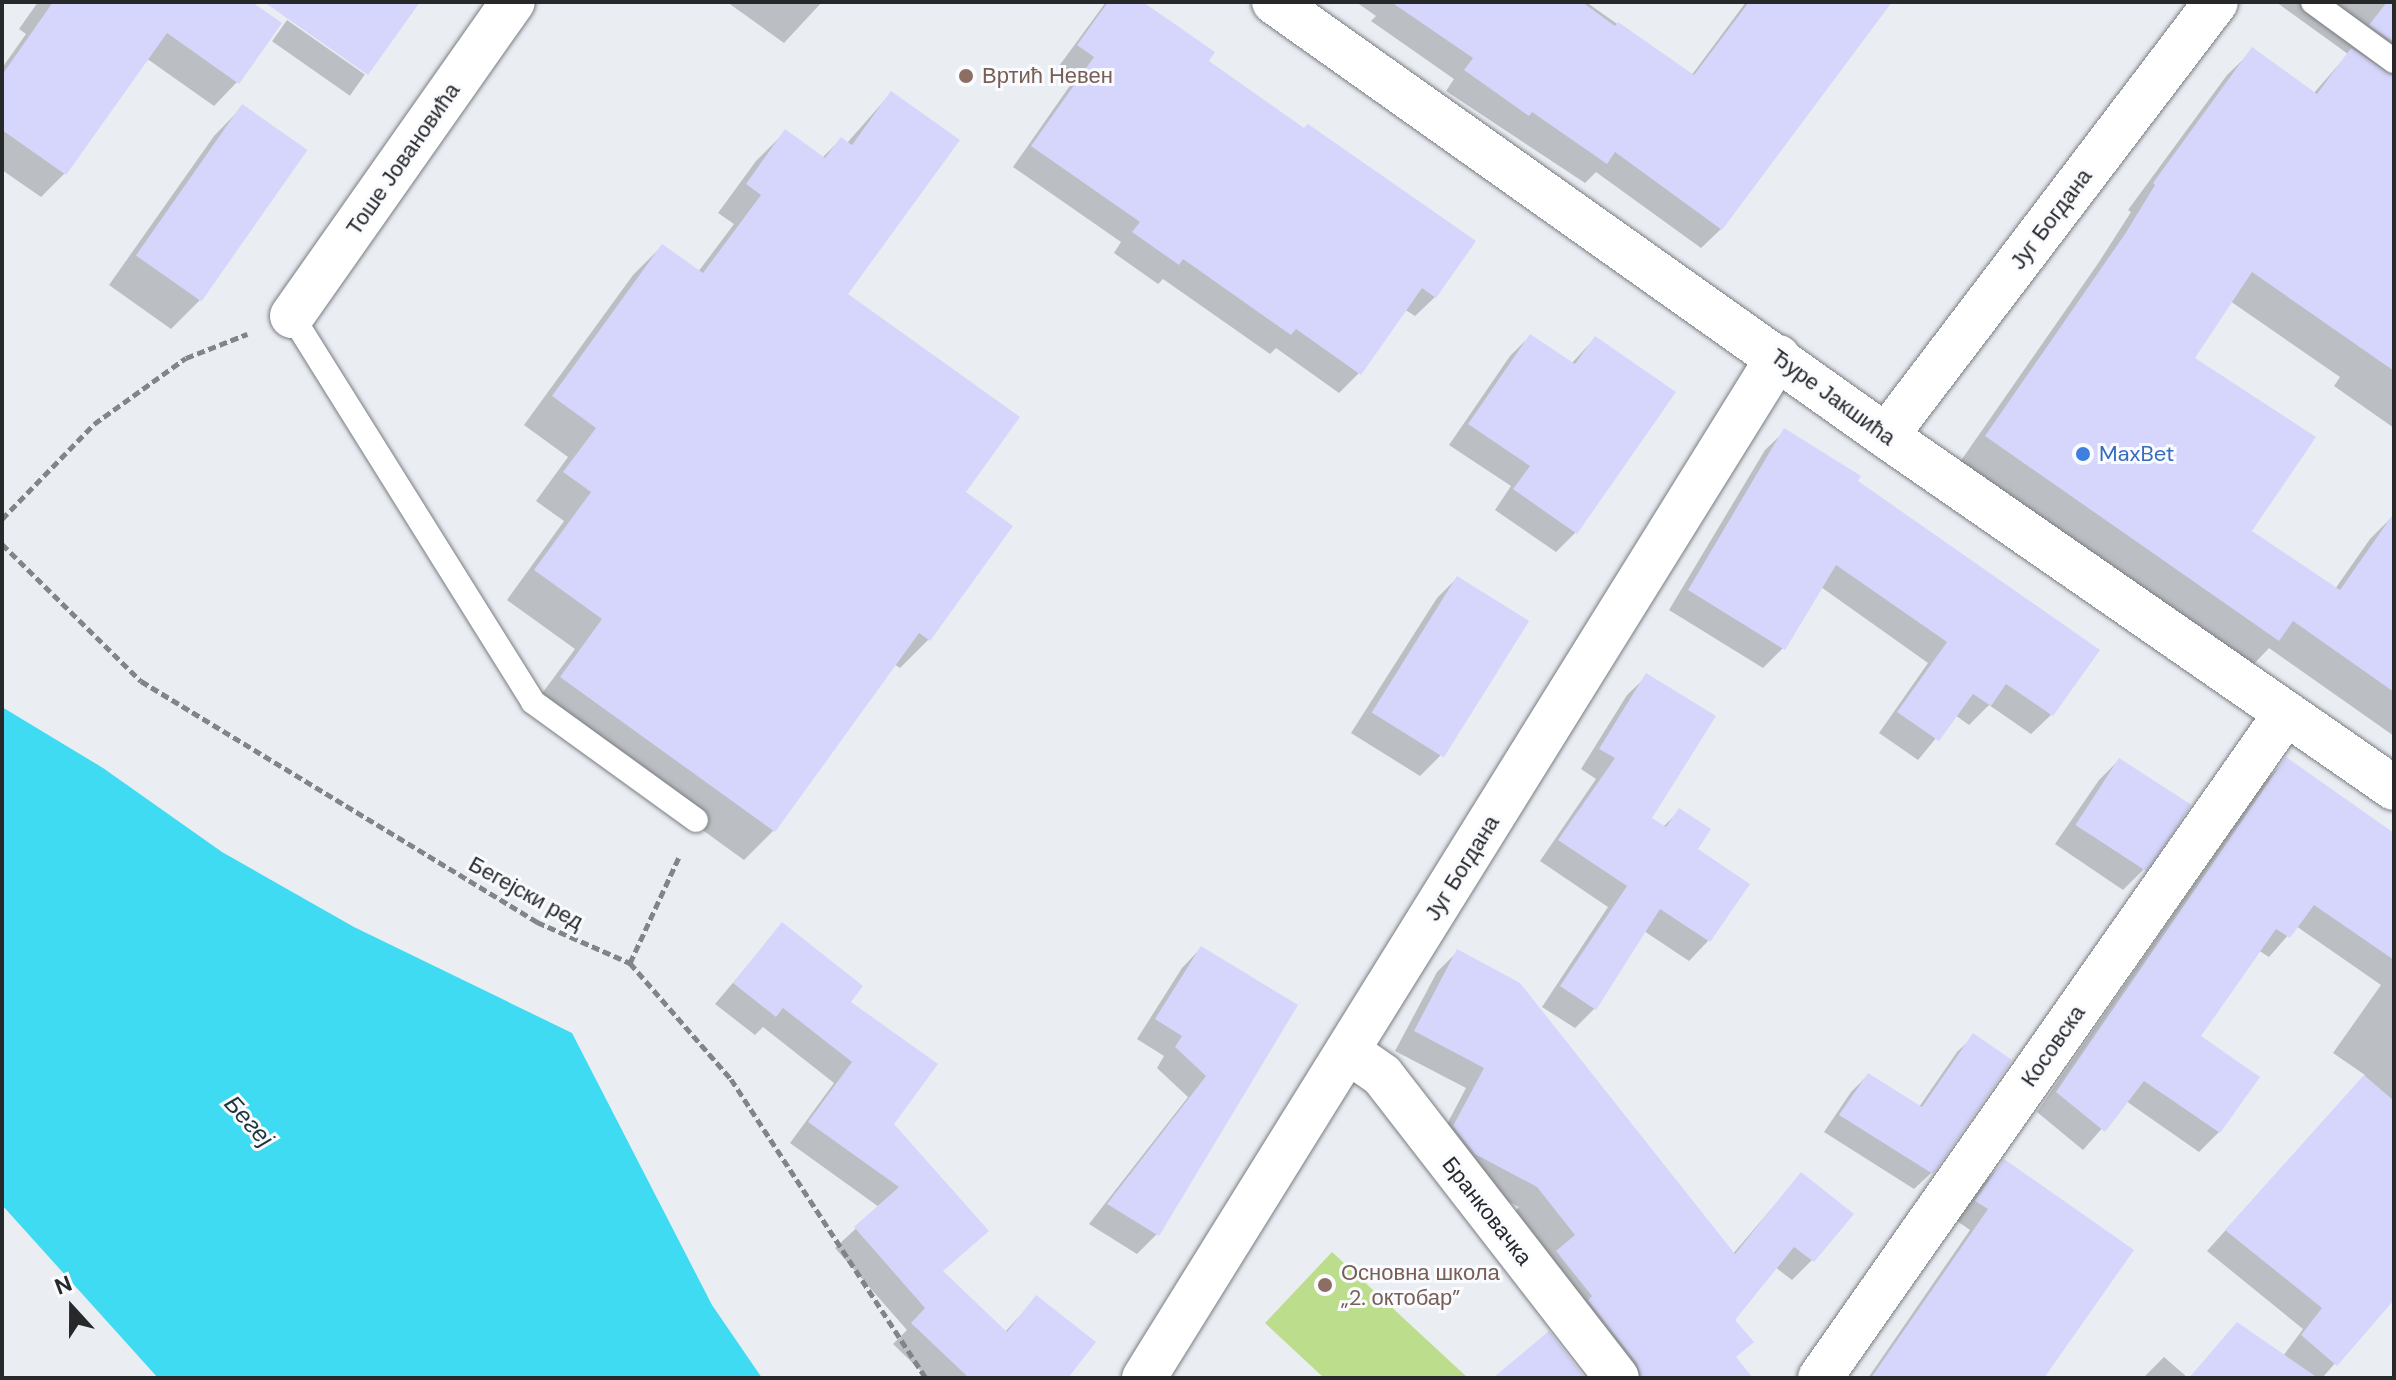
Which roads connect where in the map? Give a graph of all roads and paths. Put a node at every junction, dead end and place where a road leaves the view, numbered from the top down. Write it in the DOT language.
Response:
graph roads {
  1 [pos="513,2"];
  2 [pos="1274,2"];
  3 [pos="2216,2"];
  4 [pos="2313,2"];
  5 [pos="2394,61"];
  6 [pos="292,316"];
  7 [pos="1778,357"];
  8 [pos="1886,436"];
  9 [pos="2,519"];
  10 [pos="2,544"];
  11 [pos="2286,713"];
  12 [pos="2394,788"];
  13 [pos="696,820"];
  14 [pos="630,963"];
  15 [pos="1349,1052"];
  16 [pos="926,1378"];
  17 [pos="1144,1378"];
  18 [pos="1617,1378"];
  19 [pos="1820,1378"];
  1 -- 6 [label="street, Тоше Јовановића"];
  2 -- 7 [label="street, Ђуре Јакшића"];
  3 -- 8 [label="street, Југ Богдана"];
  4 -- 5 [label="lane"];
  6 -- 9 [label="path"];
  6 -- 13 [label="lane"];
  7 -- 8 [label="street, Ђуре Јакшића"];
  7 -- 15 [label="street, Југ Богдана"];
  8 -- 11 [label="street, Ђуре Јакшића"];
  10 -- 14 [label="path, Бегејски ред"];
  11 -- 12 [label="street, Ђуре Јакшића"];
  11 -- 19 [label="street, Косовска"];
  13 -- 14 [label="path"];
  14 -- 16 [label="path, Бегејски ред"];
  15 -- 17 [label="street, Југ Богдана"];
  15 -- 18 [label="street, Бранковачка"];
}
